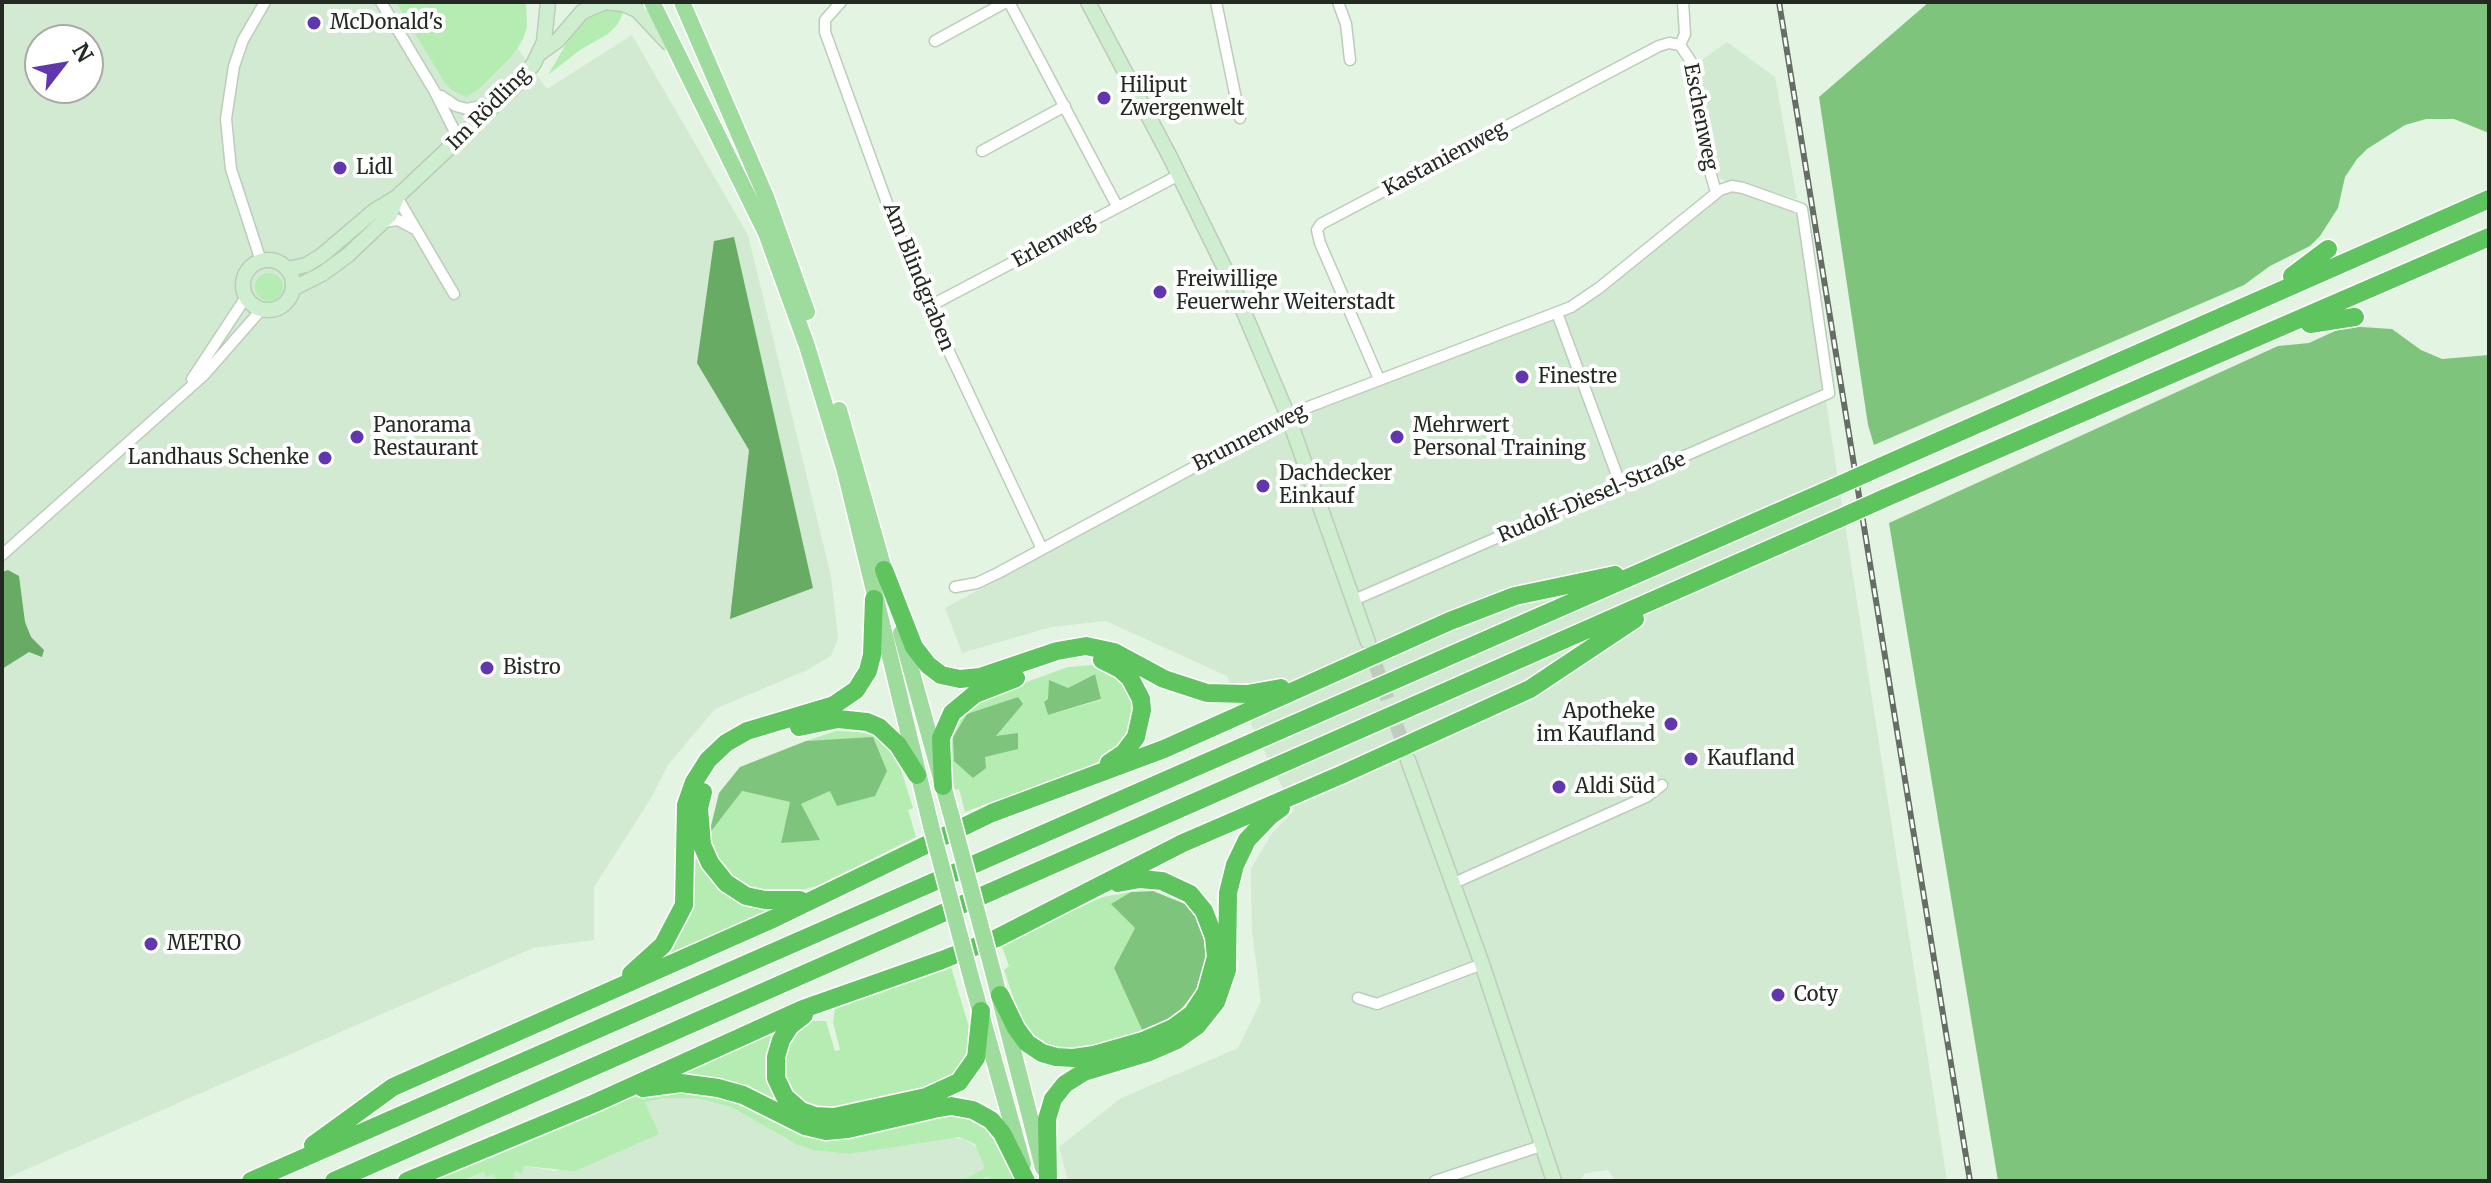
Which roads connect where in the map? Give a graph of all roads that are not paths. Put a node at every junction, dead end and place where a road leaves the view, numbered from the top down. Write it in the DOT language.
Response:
graph roads {
  1 [pos="265,2"];
  2 [pos="381,2"];
  3 [pos="548,2"];
  4 [pos="652,2"];
  5 [pos="682,2"];
  6 [pos="841,2"];
  7 [pos="1008,2"];
  8 [pos="1088,2"];
  9 [pos="1216,2"];
  10 [pos="1338,2"];
  11 [pos="1683,2"];
  12 [pos="935,41"];
  13 [pos="1680,45"];
  14 [pos="674,49"];
  15 [pos="540,54"];
  16 [pos="1350,60"];
  17 [pos="435,92"];
  18 [pos="499,102"];
  19 [pos="1065,106"];
  20 [pos="1240,118"];
  21 [pos="454,145"];
  22 [pos="982,151"];
  23 [pos="1179,175"];
  24 [pos="1716,192"];
  25 [pos="397,197"];
  26 [pos="2489,199"];
  27 [pos="1117,206"];
  28 [pos="384,222"];
  29 [pos="416,230"];
  30 [pos="2489,237"];
  31 [pos="2328,249"];
  32 [pos="261,261"];
  33 [pos="288,269"];
  34 [pos="294,288"];
  35 [pos="454,294"];
  36 [pos="246,297"];
  37 [pos="928,307"];
  38 [pos="2242,307"];
  39 [pos="261,310"];
  40 [pos="1557,313"];
  41 [pos="2355,317"];
  42 [pos="2276,330"];
  43 [pos="1379,379"];
  44 [pos="183,392"];
  45 [pos="1288,416"];
  46 [pos="1621,486"];
  47 [pos="1042,549"];
  48 [pos="2,555"];
  49 [pos="1649,569"];
  50 [pos="884,570"];
  51 [pos="955,587"];
  52 [pos="1679,590"];
  53 [pos="874,599"];
  54 [pos="1354,600"];
  55 [pos="1368,642"];
  56 [pos="1341,670"];
  57 [pos="1408,760"];
  58 [pos="1343,774"];
  59 [pos="917,775"];
  60 [pos="1662,785"];
  61 [pos="943,786"];
  62 [pos="1061,787"];
  63 [pos="1454,883"];
  64 [pos="823,895"];
  65 [pos="1077,896"];
  66 [pos="1482,964"];
  67 [pos="857,990"];
  68 [pos="1000,995"];
  69 [pos="1358,998"];
  70 [pos="592,999"];
  71 [pos="981,1011"];
  72 [pos="595,1103"];
  73 [pos="1541,1146"];
  74 [pos="289,1164"];
  75 [pos="251,1181"];
  76 [pos="334,1181"];
  77 [pos="407,1181"];
  78 [pos="1027,1181"];
  79 [pos="1047,1181"];
  80 [pos="1435,1181"];
  81 [pos="1554,1181"];
  1 -- 32 [label="street"];
  2 -- 17 [label="street"];
  3 -- 15 [label="street, Im Rödling"];
  4 -- 14 [label="main road"];
  5 -- 50 [label="main road"];
  6 -- 37 [label="street, Am Blindgraben"];
  7 -- 12 [label="street"];
  7 -- 19 [label="street"];
  8 -- 23 [label="street"];
  9 -- 20 [label="street"];
  10 -- 16 [label="street"];
  11 -- 13 [label="street"];
  13 -- 24 [label="street, Eschenweg"];
  13 -- 43 [label="street, Kastanienweg"];
  14 -- 15 [label="street"];
  14 -- 53 [label="main road"];
  15 -- 18 [label="street, Im Rödling"];
  17 -- 18 [label="street"];
  17 -- 21 [label="street"];
  18 -- 21 [label="street, Im Rödling"];
  19 -- 22 [label="street"];
  19 -- 27 [label="street"];
  21 -- 25 [label="street, Im Rödling"];
  23 -- 27 [label="street, Erlenweg"];
  23 -- 45 [label="street"];
  24 -- 40 [label="street, Brunnenweg"];
  24 -- 46 [label="street, Rudolf-Diesel-Straße"];
  25 -- 28 [label="street, Im Rödling"];
  25 -- 29 [label="street"];
  25 -- 33 [label="street, Im Rödling"];
  26 -- 38 [label="highway"];
  27 -- 37 [label="street, Erlenweg"];
  28 -- 29 [label="street"];
  28 -- 34 [label="street, Im Rödling"];
  29 -- 35 [label="street"];
  30 -- 42 [label="highway"];
  31 -- 38 [label="highway"];
  32 -- 33 [label="street"];
  32 -- 36 [label="street, Im Rödling"];
  33 -- 34 [label="street"];
  34 -- 39 [label="street, Im Rödling"];
  36 -- 39 [label="street"];
  36 -- 44 [label="street, Im Rödling"];
  37 -- 47 [label="street, Am Blindgraben"];
  38 -- 49 [label="highway, bridge"];
  39 -- 44 [label="street, Im Rödling"];
  40 -- 43 [label="street, Brunnenweg"];
  40 -- 46 [label="street"];
  41 -- 42 [label="highway"];
  42 -- 52 [label="highway, bridge"];
  43 -- 45 [label="street, Brunnenweg"];
  44 -- 48 [label="street, Im Rödling"];
  45 -- 47 [label="street, Brunnenweg"];
  45 -- 54 [label="street"];
  46 -- 54 [label="street, Rudolf-Diesel-Straße"];
  47 -- 51 [label="street, Brunnenweg"];
  49 -- 56 [label="highway"];
  49 -- 74 [label="highway"];
  50 -- 56 [label="highway"];
  50 -- 61 [label="main road"];
  52 -- 58 [label="highway"];
  52 -- 76 [label="highway"];
  53 -- 59 [label="main road"];
  53 -- 70 [label="highway"];
  54 -- 55 [label="street"];
  56 -- 62 [label="highway"];
  57 -- 63 [label="street"];
  58 -- 65 [label="highway"];
  58 -- 79 [label="highway"];
  59 -- 64 [label="highway"];
  59 -- 71 [label="main road, bridge"];
  60 -- 63 [label="street"];
  61 -- 62 [label="highway"];
  61 -- 68 [label="main road, bridge"];
  62 -- 64 [label="highway"];
  63 -- 66 [label="street"];
  64 -- 70 [label="highway"];
  65 -- 67 [label="highway"];
  65 -- 68 [label="highway"];
  66 -- 69 [label="street"];
  66 -- 73 [label="street"];
  67 -- 71 [label="highway"];
  67 -- 72 [label="highway"];
  68 -- 79 [label="main road"];
  70 -- 74 [label="highway"];
  71 -- 78 [label="main road"];
  72 -- 77 [label="highway"];
  72 -- 78 [label="highway"];
  73 -- 80 [label="street"];
  73 -- 81 [label="street"];
  74 -- 75 [label="highway"];
}
